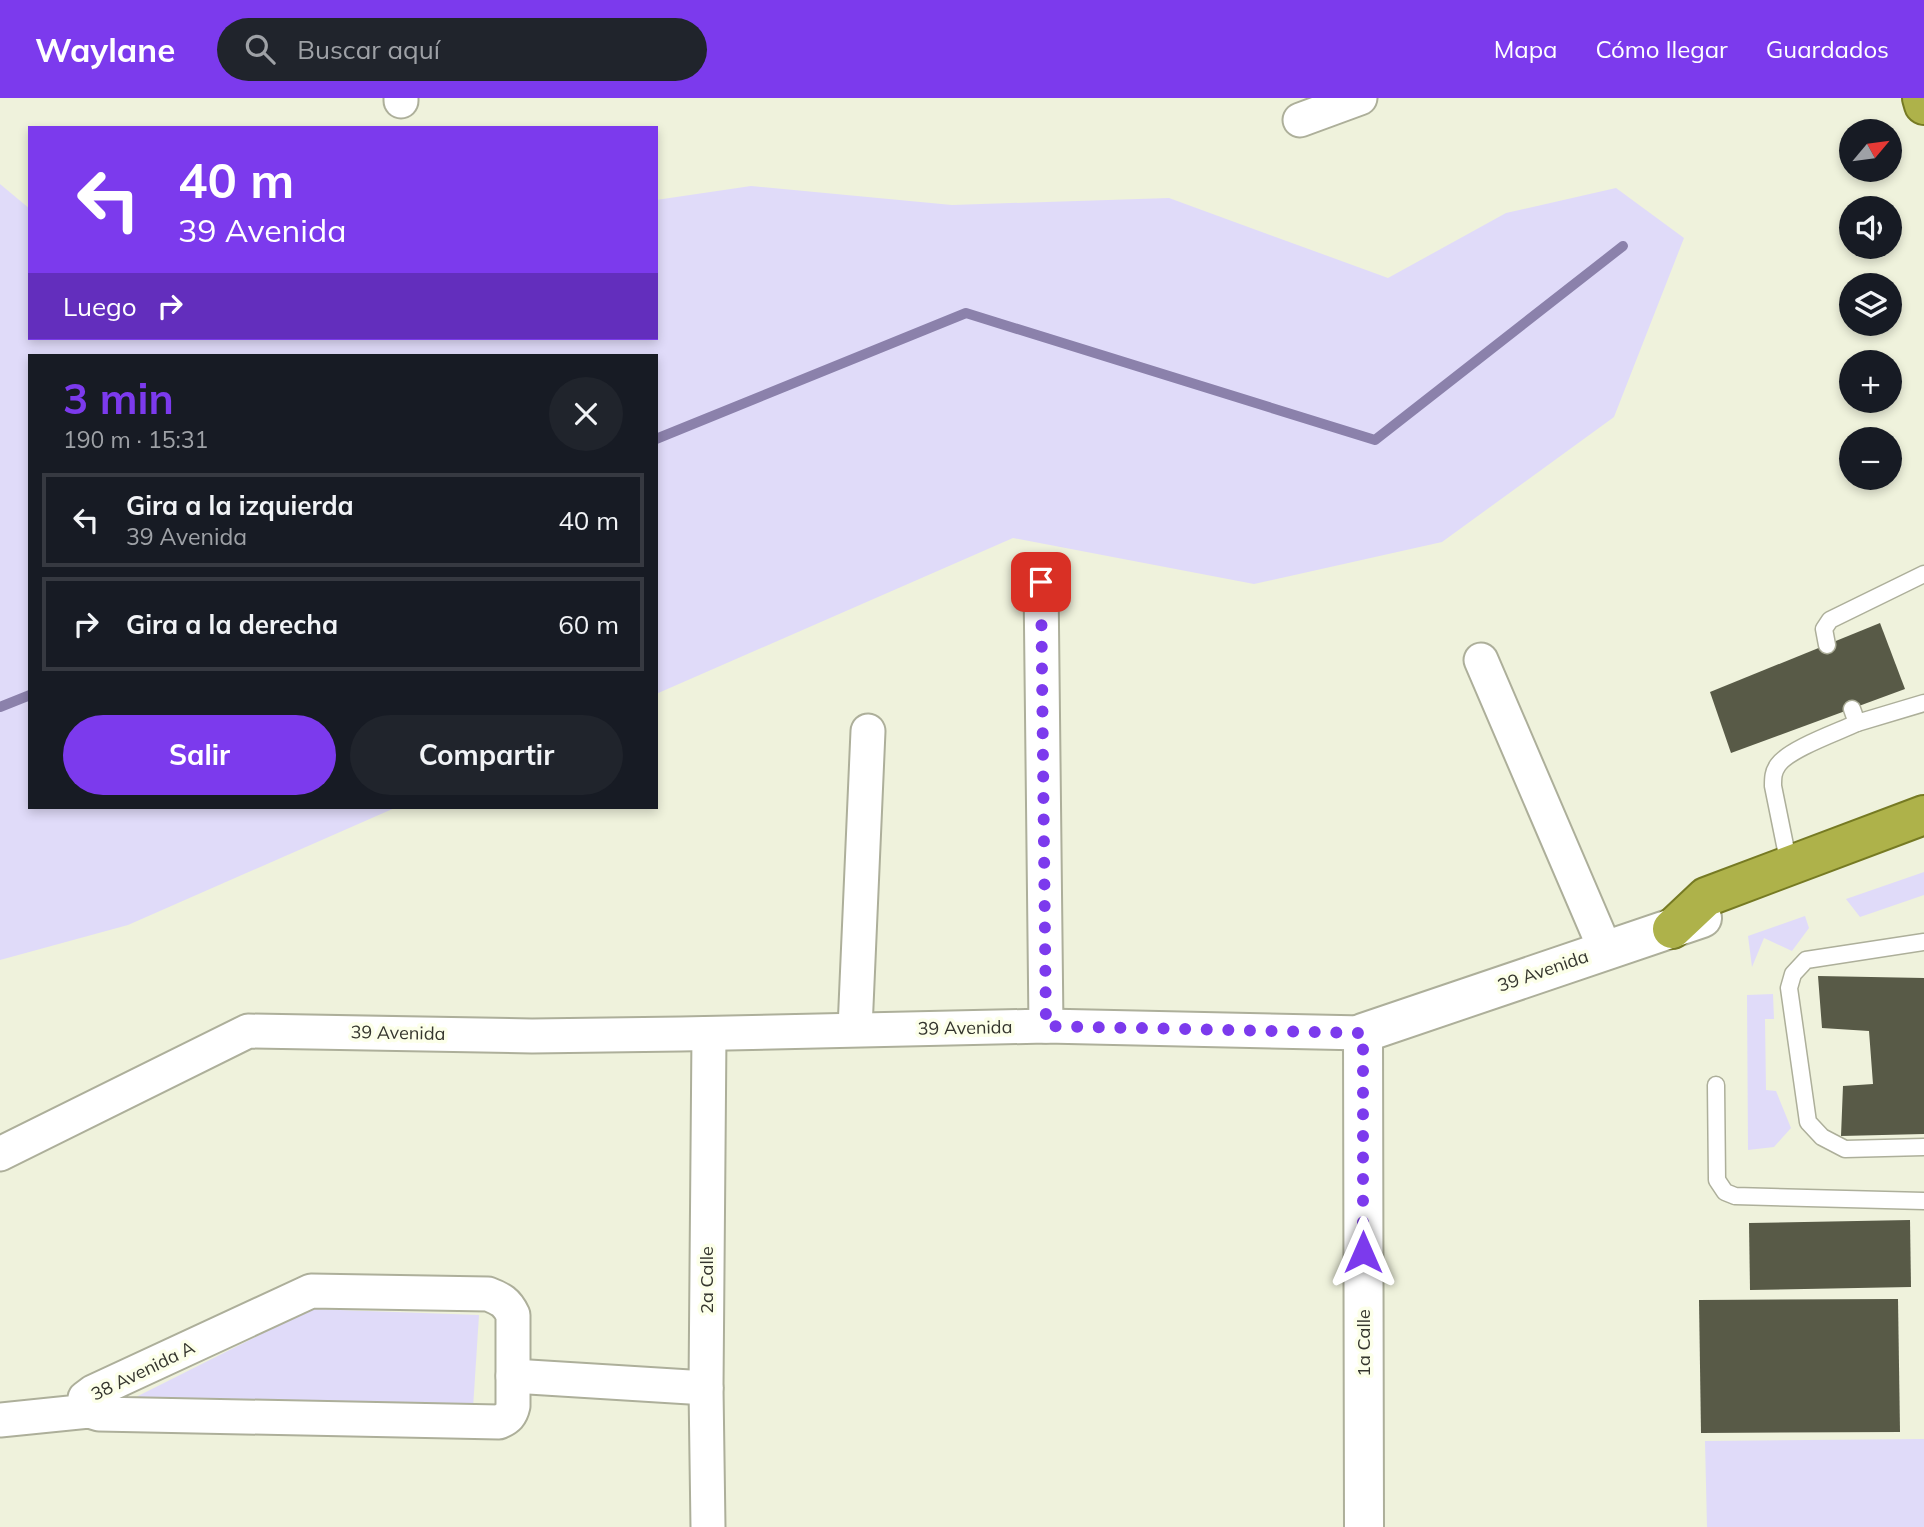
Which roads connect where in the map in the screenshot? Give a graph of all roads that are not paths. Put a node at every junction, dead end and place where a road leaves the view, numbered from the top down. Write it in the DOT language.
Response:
graph roads {
  1 [pos="1360,98"];
  2 [pos="1922,98"];
  3 [pos="1924,105"];
  4 [pos="1300,120"];
  5 [pos="1924,574"];
  6 [pos="1041,582"];
  7 [pos="1827,645"];
  8 [pos="1481,660"];
  9 [pos="1924,703"];
  10 [pos="868,731"];
  11 [pos="1924,815"];
  12 [pos="1924,833"];
  13 [pos="1789,865"];
  14 [pos="1672,929"];
  15 [pos="1924,942"];
  16 [pos="1605,949"];
  17 [pos="1046,1026"];
  18 [pos="855,1029"];
  19 [pos="1363,1033"];
  20 [pos="709,1034"];
  21 [pos="1716,1085"];
  22 [pos="1924,1146"];
  23 [pos="0,1154"];
  24 [pos="1924,1202"];
  25 [pos="513,1376"];
  26 [pos="706,1388"];
  27 [pos="89,1411"];
  28 [pos="0,1420"];
  29 [pos="708,1527"];
  30 [pos="1364,1527"];
  1 -- 4 [label="street"];
  2 -- 3 [label="highway"];
  5 -- 7 [label="lane"];
  6 -- 17 [label="street"];
  8 -- 16 [label="street"];
  9 -- 13 [label="lane"];
  10 -- 18 [label="street"];
  11 -- 13 [label="highway"];
  12 -- 14 [label="street, 39 Avenida"];
  13 -- 14 [label="highway"];
  14 -- 16 [label="street, 39 Avenida"];
  15 -- 22 [label="lane"];
  16 -- 19 [label="street, 39 Avenida"];
  17 -- 18 [label="street, 39 Avenida"];
  17 -- 19 [label="street, 39 Avenida"];
  18 -- 20 [label="street, 39 Avenida"];
  19 -- 30 [label="street, 1a Calle"];
  20 -- 23 [label="street, 39 Avenida"];
  20 -- 26 [label="street, 2a Calle"];
  21 -- 24 [label="lane"];
  25 -- 26 [label="street"];
  25 -- 27 [label="street, 38 Avenida A"];
  25 -- 27 [label="street, 38 Avenida A"];
  26 -- 29 [label="street, 2a Calle"];
  27 -- 28 [label="street"];
}
